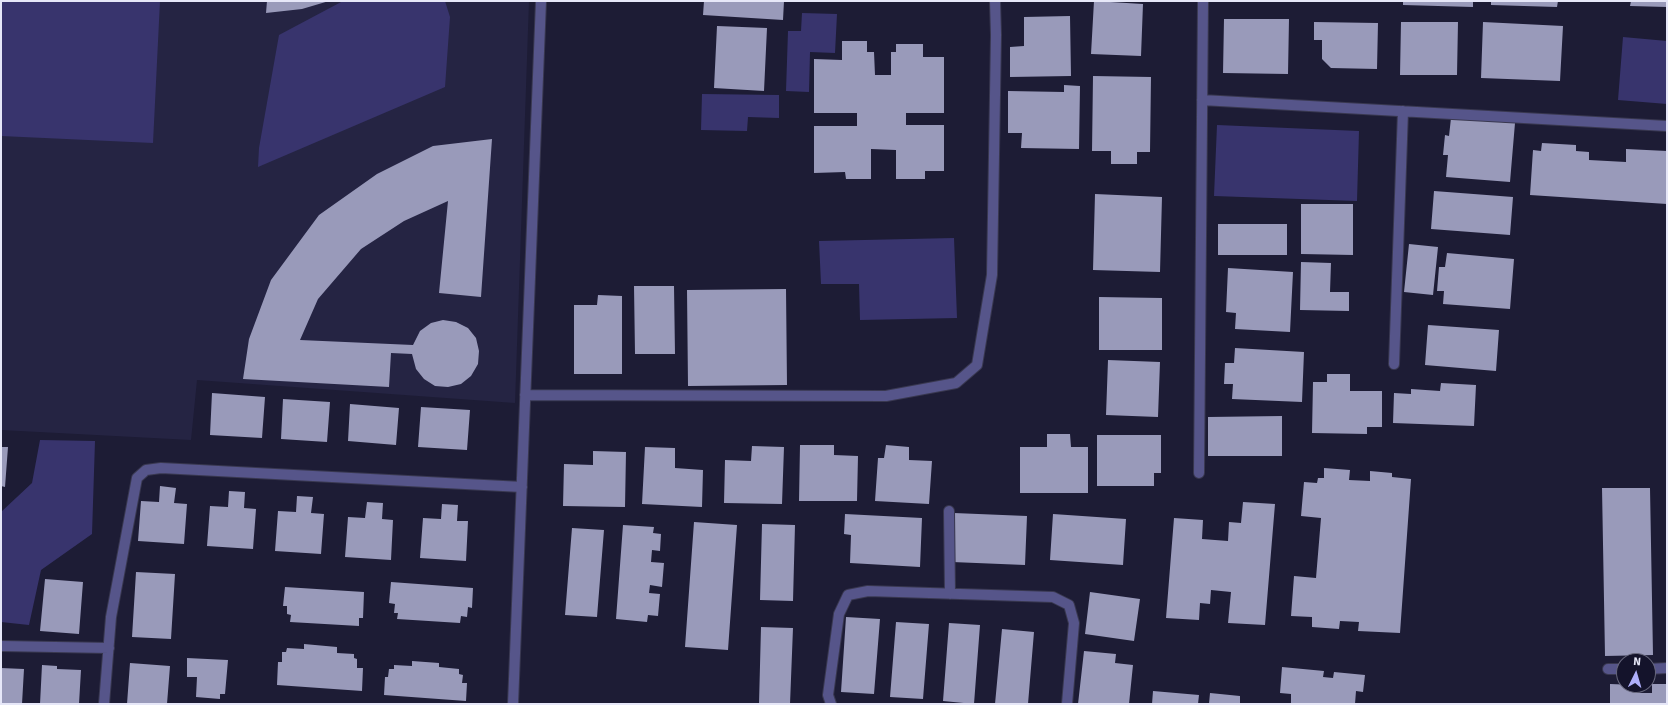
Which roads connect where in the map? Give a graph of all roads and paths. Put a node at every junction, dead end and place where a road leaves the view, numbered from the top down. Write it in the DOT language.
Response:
graph roads {
  1 [pos="541,1"];
  2 [pos="995,1"];
  3 [pos="1203,1"];
  4 [pos="1202,100"];
  5 [pos="1402,111"];
  6 [pos="1667,126"];
  7 [pos="1394,364"];
  8 [pos="526,395"];
  9 [pos="1199,473"];
  10 [pos="522,487"];
  11 [pos="949,511"];
  12 [pos="950,594"];
  13 [pos="1,646"];
  14 [pos="109,648"];
  15 [pos="1667,668"];
  16 [pos="1608,669"];
  17 [pos="1616,669"];
  18 [pos="1656,669"];
  19 [pos="104,704"];
  20 [pos="513,704"];
  21 [pos="831,704"];
  22 [pos="1067,704"];
  1 -- 8 [label="street"];
  2 -- 8 [label="street"];
  3 -- 4 [label="street"];
  4 -- 5 [label="street"];
  4 -- 9 [label="street"];
  5 -- 6 [label="street"];
  5 -- 7 [label="street"];
  8 -- 10 [label="street"];
  10 -- 14 [label="street"];
  10 -- 20 [label="street"];
  11 -- 12 [label="street"];
  12 -- 21 [label="street"];
  12 -- 22 [label="street"];
  13 -- 14 [label="street"];
  14 -- 19 [label="street"];
  15 -- 18 [label="street"];
  16 -- 17 [label="street"];
}
